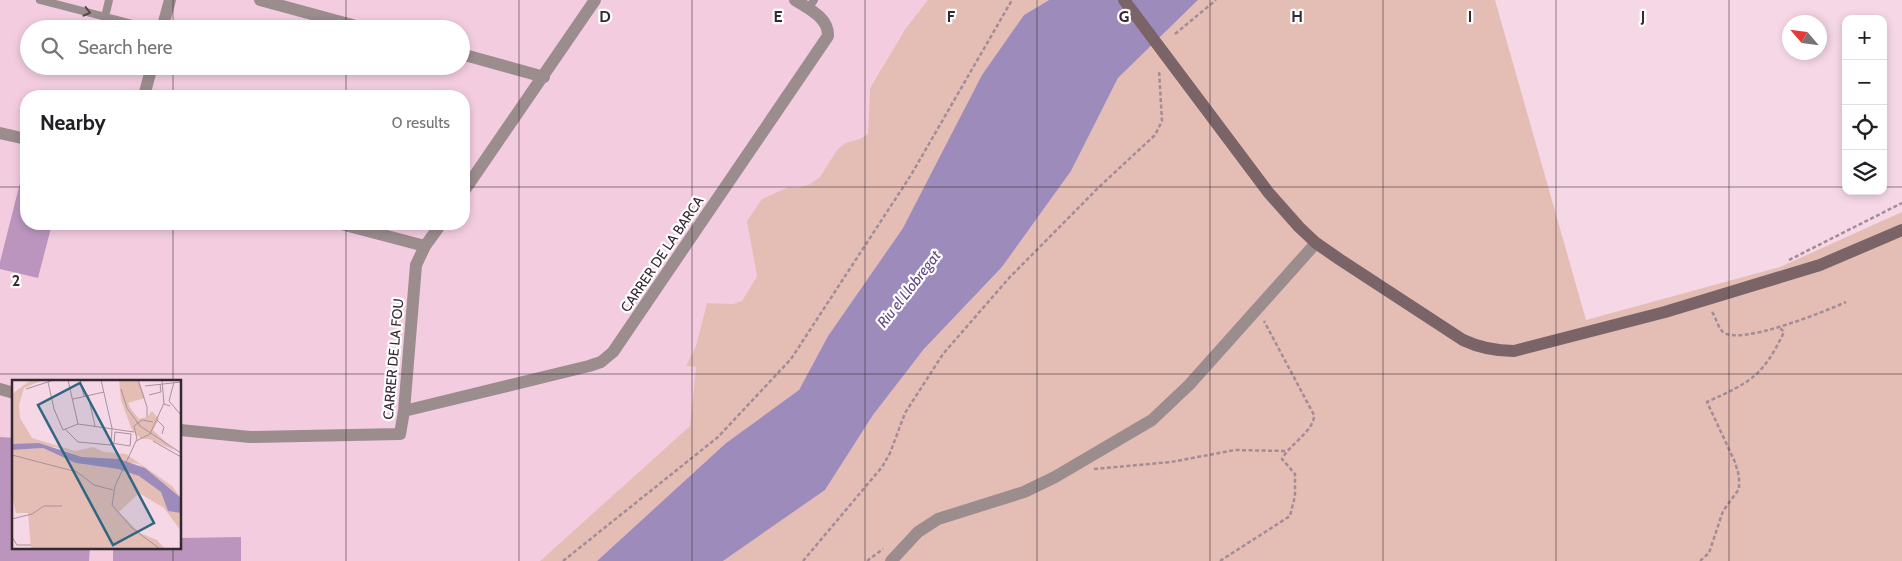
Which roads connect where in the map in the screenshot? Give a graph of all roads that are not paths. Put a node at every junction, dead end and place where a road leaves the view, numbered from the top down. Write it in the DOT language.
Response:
graph roads {
  1 [pos="40,0"];
  2 [pos="109,0"];
  3 [pos="170,0"];
  4 [pos="260,0"];
  5 [pos="595,0"];
  6 [pos="795,0"];
  7 [pos="1124,0"];
  8 [pos="69,4"];
  9 [pos="811,5"];
  10 [pos="105,17"];
  11 [pos="117,20"];
  12 [pos="164,20"];
  13 [pos="333,20"];
  14 [pos="470,56"];
  15 [pos="150,75"];
  16 [pos="544,77"];
  17 [pos="146,90"];
  18 [pos="0,133"];
  19 [pos="20,138"];
  20 [pos="470,182"];
  21 [pos="364,230"];
  22 [pos="437,230"];
  23 [pos="1902,230"];
  24 [pos="1316,243"];
  25 [pos="426,246"];
  26 [pos="404,411"];
  27 [pos="181,430"];
  28 [pos="891,561"];
  1 -- 8 [label="lane"];
  2 -- 10 [label="lane"];
  3 -- 12 [label="street"];
  4 -- 13 [label="street"];
  5 -- 16 [label="street"];
  6 -- 9 [label="street, CARRER DE LA BARCA"];
  7 -- 24 [label="main road"];
  8 -- 10 [label="lane, one-way"];
  9 -- 26 [label="street, CARRER DE LA BARCA"];
  10 -- 11 [label="lane"];
  14 -- 16 [label="street"];
  15 -- 17 [label="street"];
  16 -- 20 [label="street"];
  18 -- 19 [label="street"];
  21 -- 25 [label="street"];
  22 -- 25 [label="street, CARRER DE LA FOU"];
  23 -- 24 [label="main road"];
  24 -- 28 [label="street"];
  25 -- 26 [label="street, CARRER DE LA FOU"];
  26 -- 27 [label="street, CARRER DE LA FOU"];
}
